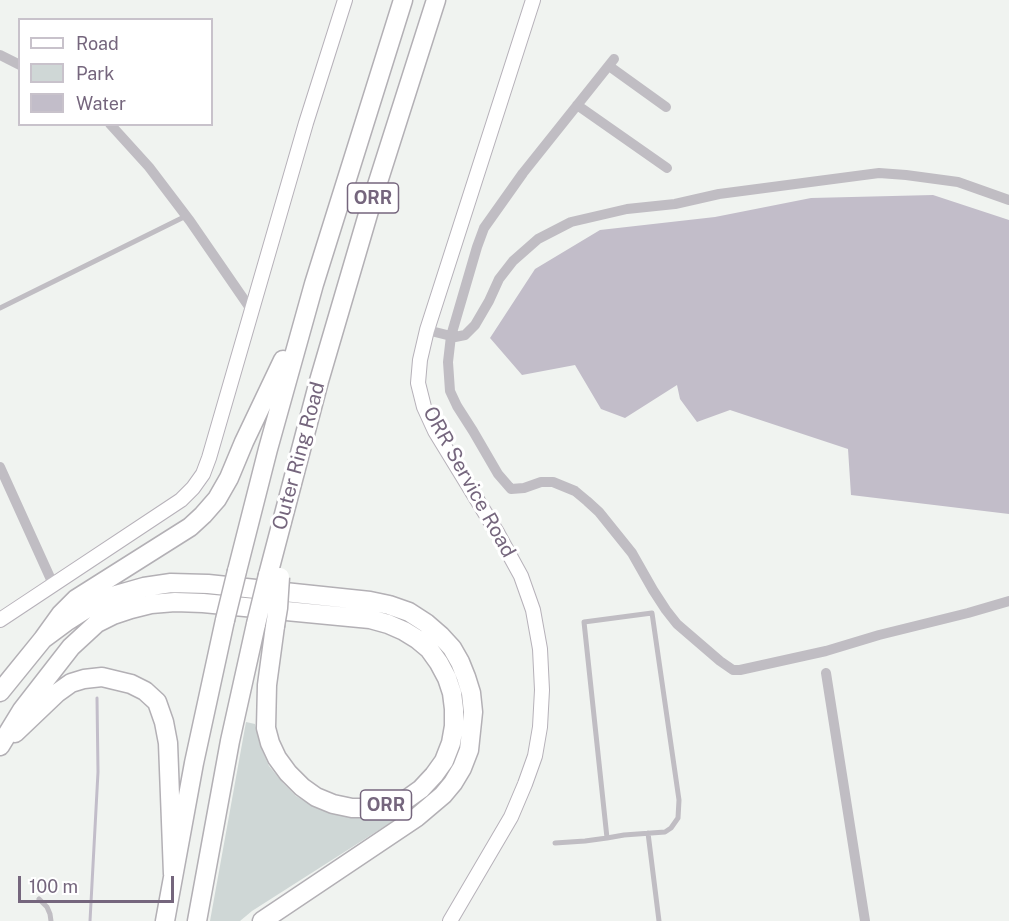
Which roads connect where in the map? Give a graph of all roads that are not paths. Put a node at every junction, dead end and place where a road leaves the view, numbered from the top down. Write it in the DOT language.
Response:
graph roads {
  1 [pos="345,0"];
  2 [pos="403,0"];
  3 [pos="436,0"];
  4 [pos="533,0"];
  5 [pos="0,55"];
  6 [pos="18,64"];
  7 [pos="577,105"];
  8 [pos="666,107"];
  9 [pos="112,126"];
  10 [pos="667,168"];
  11 [pos="1009,201"];
  12 [pos="186,216"];
  13 [pos="0,309"];
  14 [pos="252,311"];
  15 [pos="305,316"];
  16 [pos="427,330"];
  17 [pos="452,336"];
  18 [pos="0,467"];
  19 [pos="274,576"];
  20 [pos="53,584"];
  21 [pos="1009,601"];
  22 [pos="0,620"];
  23 [pos="44,639"];
  24 [pos="826,673"];
  25 [pos="0,692"];
  26 [pos="2,744"];
  27 [pos="648,833"];
  28 [pos="607,838"];
  29 [pos="555,843"];
  30 [pos="173,874"];
  31 [pos="39,899"];
  32 [pos="51,921"];
  33 [pos="165,921"];
  34 [pos="197,921"];
  35 [pos="262,921"];
  36 [pos="450,921"];
  37 [pos="659,921"];
  38 [pos="865,921"];
  1 -- 14 [label="main road"];
  2 -- 15 [label="highway, Outer Ring Road / ORR"];
  3 -- 19 [label="highway, Outer Ring Road / ORR"];
  4 -- 16 [label="main road, ORR Service Road"];
  5 -- 6 [label="street"];
  7 -- 8 [label="street"];
  7 -- 10 [label="street"];
  7 -- 17 [label="street"];
  9 -- 12 [label="street"];
  11 -- 17 [label="street"];
  12 -- 13 [label="lane"];
  12 -- 14 [label="street"];
  14 -- 20 [label="main road"];
  15 -- 23 [label="highway, ORR"];
  15 -- 30 [label="highway, Outer Ring Road / ORR, bridge"];
  16 -- 17 [label="street"];
  16 -- 36 [label="main road, ORR Service Road"];
  17 -- 21 [label="street"];
  18 -- 20 [label="street"];
  19 -- 26 [label="highway, ORR, bridge"];
  19 -- 34 [label="highway, Outer Ring Road / ORR, bridge"];
  20 -- 22 [label="main road"];
  23 -- 25 [label="highway, ORR"];
  23 -- 35 [label="highway, ORR"];
  24 -- 38 [label="street"];
  26 -- 30 [label="highway"];
  27 -- 28 [label="lane"];
  27 -- 28 [label="lane"];
  27 -- 37 [label="lane"];
  28 -- 29 [label="lane"];
  30 -- 33 [label="highway, Outer Ring Road / ORR"];
  31 -- 32 [label="lane"];
}
